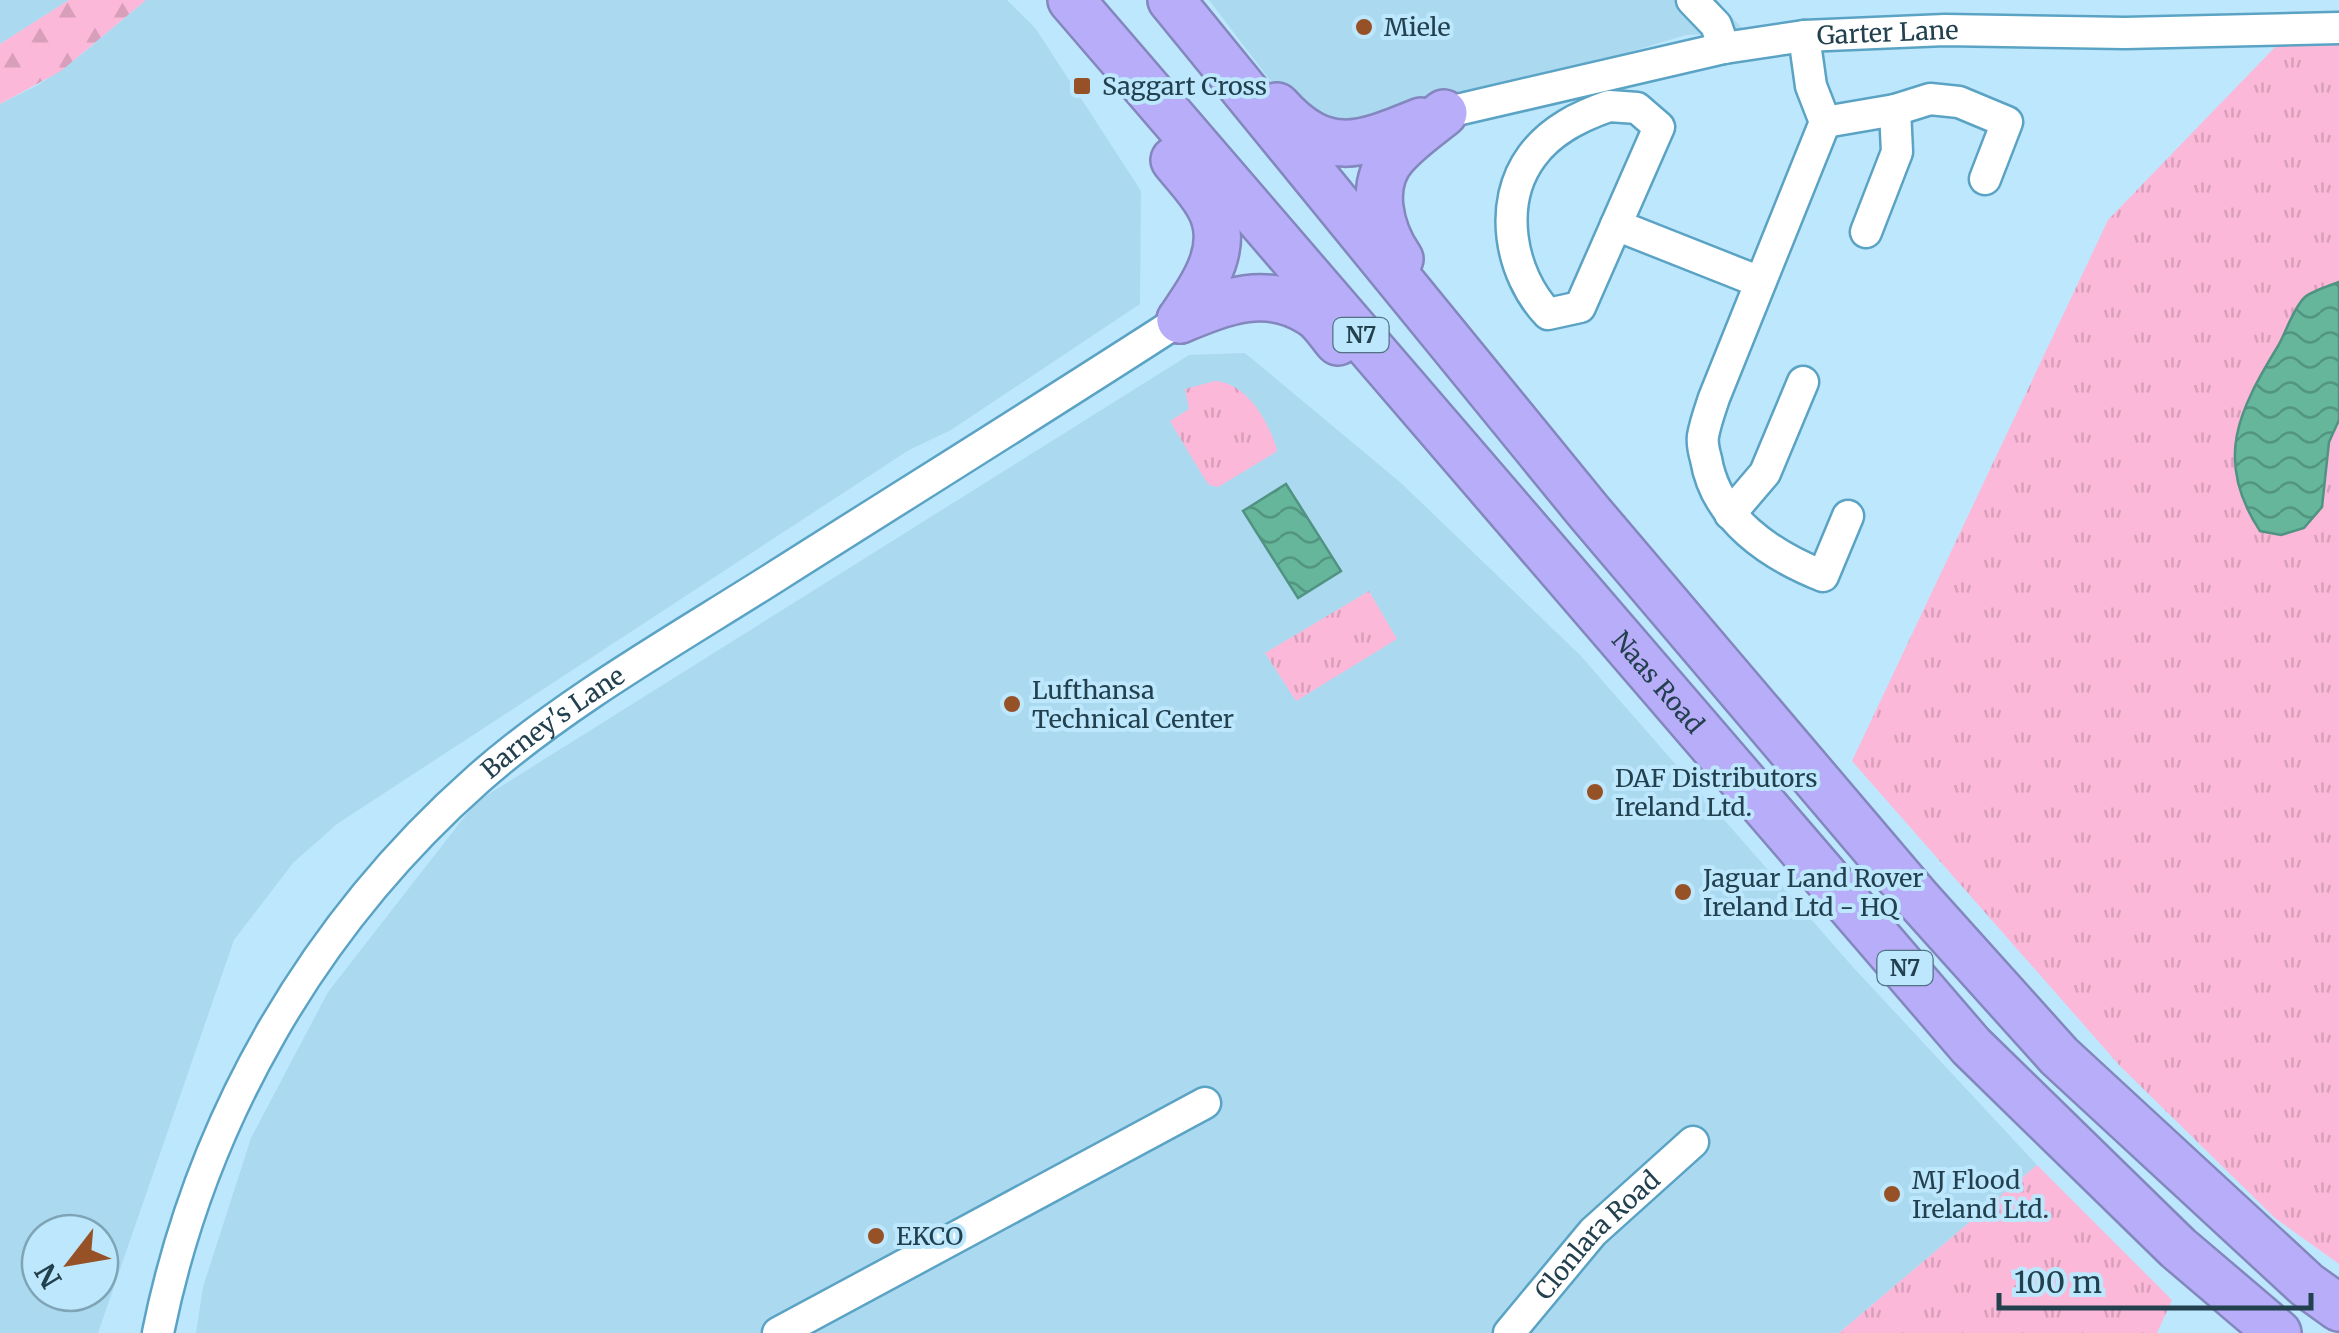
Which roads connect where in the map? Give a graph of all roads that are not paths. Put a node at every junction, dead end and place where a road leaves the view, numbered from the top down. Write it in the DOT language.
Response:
graph roads {
  1 [pos="1054,0"];
  2 [pos="1071,0"];
  3 [pos="1173,0"];
  4 [pos="1692,0"];
  5 [pos="2339,28"];
  6 [pos="1804,36"];
  7 [pos="1724,48"];
  8 [pos="1895,110"];
  9 [pos="1444,112"];
  10 [pos="1825,122"];
  11 [pos="1985,179"];
  12 [pos="1616,226"];
  13 [pos="1866,232"];
  14 [pos="1760,282"];
  15 [pos="1180,320"];
  16 [pos="1802,382"];
  17 [pos="1491,392"];
  18 [pos="1730,514"];
  19 [pos="1848,516"];
  20 [pos="1651,671"];
  21 [pos="1205,1104"];
  22 [pos="1692,1142"];
  23 [pos="2339,1308"];
  24 [pos="158,1333"];
  25 [pos="778,1333"];
  26 [pos="1508,1333"];
  27 [pos="2278,1333"];
  1 -- 15 [label="highway"];
  2 -- 20 [label="highway, Naas Road / N7"];
  3 -- 9 [label="highway, N7"];
  3 -- 17 [label="highway, N7"];
  4 -- 7 [label="street"];
  5 -- 6 [label="street, Garter Lane"];
  6 -- 7 [label="street, Garter Lane"];
  6 -- 10 [label="street"];
  7 -- 9 [label="street, Garter Lane"];
  8 -- 10 [label="street"];
  8 -- 11 [label="street"];
  8 -- 13 [label="street"];
  9 -- 17 [label="highway, N7"];
  10 -- 14 [label="street"];
  12 -- 12 [label="street"];
  12 -- 14 [label="street"];
  14 -- 18 [label="street"];
  15 -- 20 [label="highway, N7"];
  15 -- 24 [label="street, Barney's Lane"];
  16 -- 18 [label="street"];
  17 -- 23 [label="highway, N7"];
  18 -- 19 [label="street"];
  20 -- 27 [label="highway, Naas Road / N7"];
  21 -- 25 [label="street"];
  22 -- 26 [label="street, Clonlara Road"];
}
